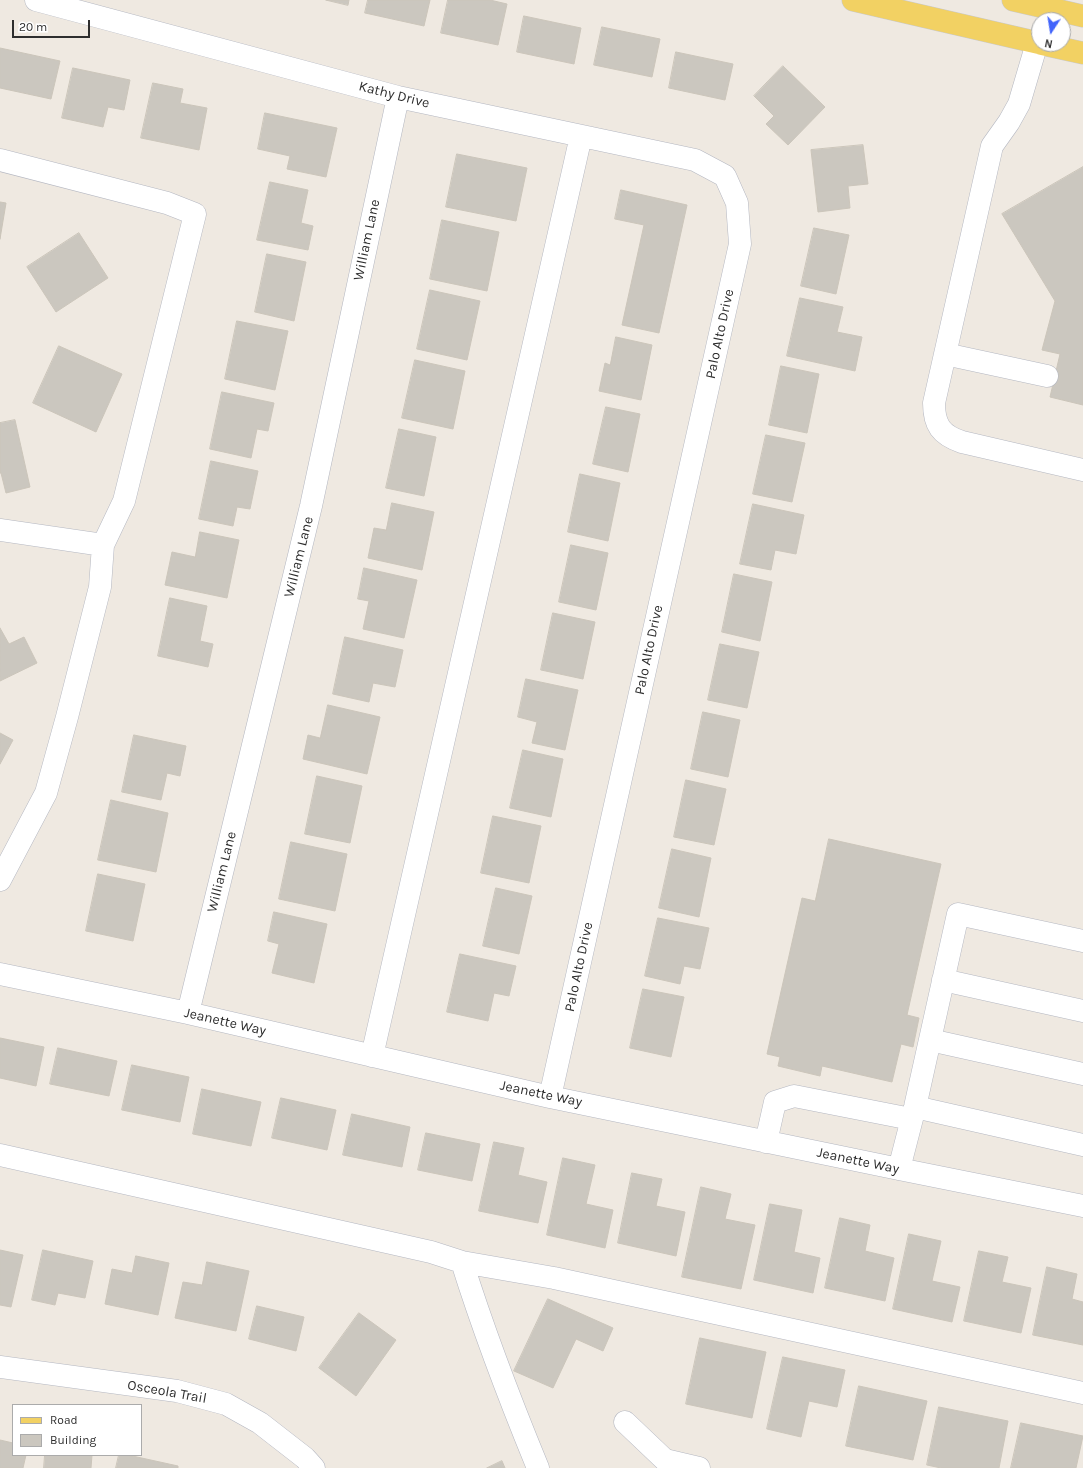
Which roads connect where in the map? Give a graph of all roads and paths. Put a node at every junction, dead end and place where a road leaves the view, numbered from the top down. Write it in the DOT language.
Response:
graph roads {
  1 [pos="36,0"];
  2 [pos="853,0"];
  3 [pos="1013,0"];
  4 [pos="1040,12"];
  5 [pos="1071,15"];
  6 [pos="1083,16"];
  7 [pos="1031,39"];
  8 [pos="1071,50"];
  9 [pos="1036,52"];
  10 [pos="1083,53"];
  11 [pos="398,97"];
  12 [pos="581,136"];
  13 [pos="0,160"];
  14 [pos="737,203"];
  15 [pos="945,354"];
  16 [pos="1047,376"];
  17 [pos="1083,470"];
  18 [pos="0,530"];
  19 [pos="103,545"];
  20 [pos="0,880"];
  21 [pos="1083,942"];
  22 [pos="0,974"];
  23 [pos="943,980"];
  24 [pos="1083,1011"];
  25 [pos="188,1013"];
  26 [pos="930,1040"];
  27 [pos="372,1056"];
  28 [pos="1083,1074"];
  29 [pos="550,1097"];
  30 [pos="913,1113"];
  31 [pos="766,1142"];
  32 [pos="1083,1145"];
  33 [pos="0,1155"];
  34 [pos="899,1169"];
  35 [pos="1083,1206"];
  36 [pos="462,1262"];
  37 [pos="0,1367"];
  38 [pos="1083,1393"];
  39 [pos="625,1422"];
  40 [pos="314,1468"];
  41 [pos="538,1468"];
  42 [pos="699,1468"];
  1 -- 11 [label="street, Kathy Drive"];
  2 -- 7 [label="main road"];
  3 -- 4 [label="main road"];
  5 -- 6 [label="main road"];
  8 -- 10 [label="main road"];
  9 -- 15 [label="street"];
  11 -- 12 [label="street, Kathy Drive"];
  11 -- 25 [label="street, William Lane"];
  12 -- 14 [label="street, Kathy Drive"];
  12 -- 27 [label="street"];
  13 -- 19 [label="street"];
  14 -- 29 [label="street, Palo Alto Drive"];
  15 -- 16 [label="street"];
  15 -- 17 [label="street"];
  18 -- 19 [label="street"];
  19 -- 20 [label="street"];
  21 -- 23 [label="street"];
  22 -- 25 [label="street, Jeanette Way"];
  23 -- 24 [label="street"];
  23 -- 26 [label="street"];
  25 -- 27 [label="street, Jeanette Way"];
  26 -- 28 [label="street"];
  26 -- 30 [label="street"];
  27 -- 29 [label="street, Jeanette Way"];
  29 -- 31 [label="street, Jeanette Way"];
  30 -- 31 [label="street"];
  30 -- 32 [label="street"];
  30 -- 34 [label="street"];
  31 -- 34 [label="street, Jeanette Way"];
  33 -- 36 [label="street"];
  34 -- 35 [label="street, Jeanette Way"];
  36 -- 38 [label="street"];
  36 -- 41 [label="street"];
  37 -- 40 [label="street, Osceola Trail"];
  39 -- 42 [label="street"];
}
